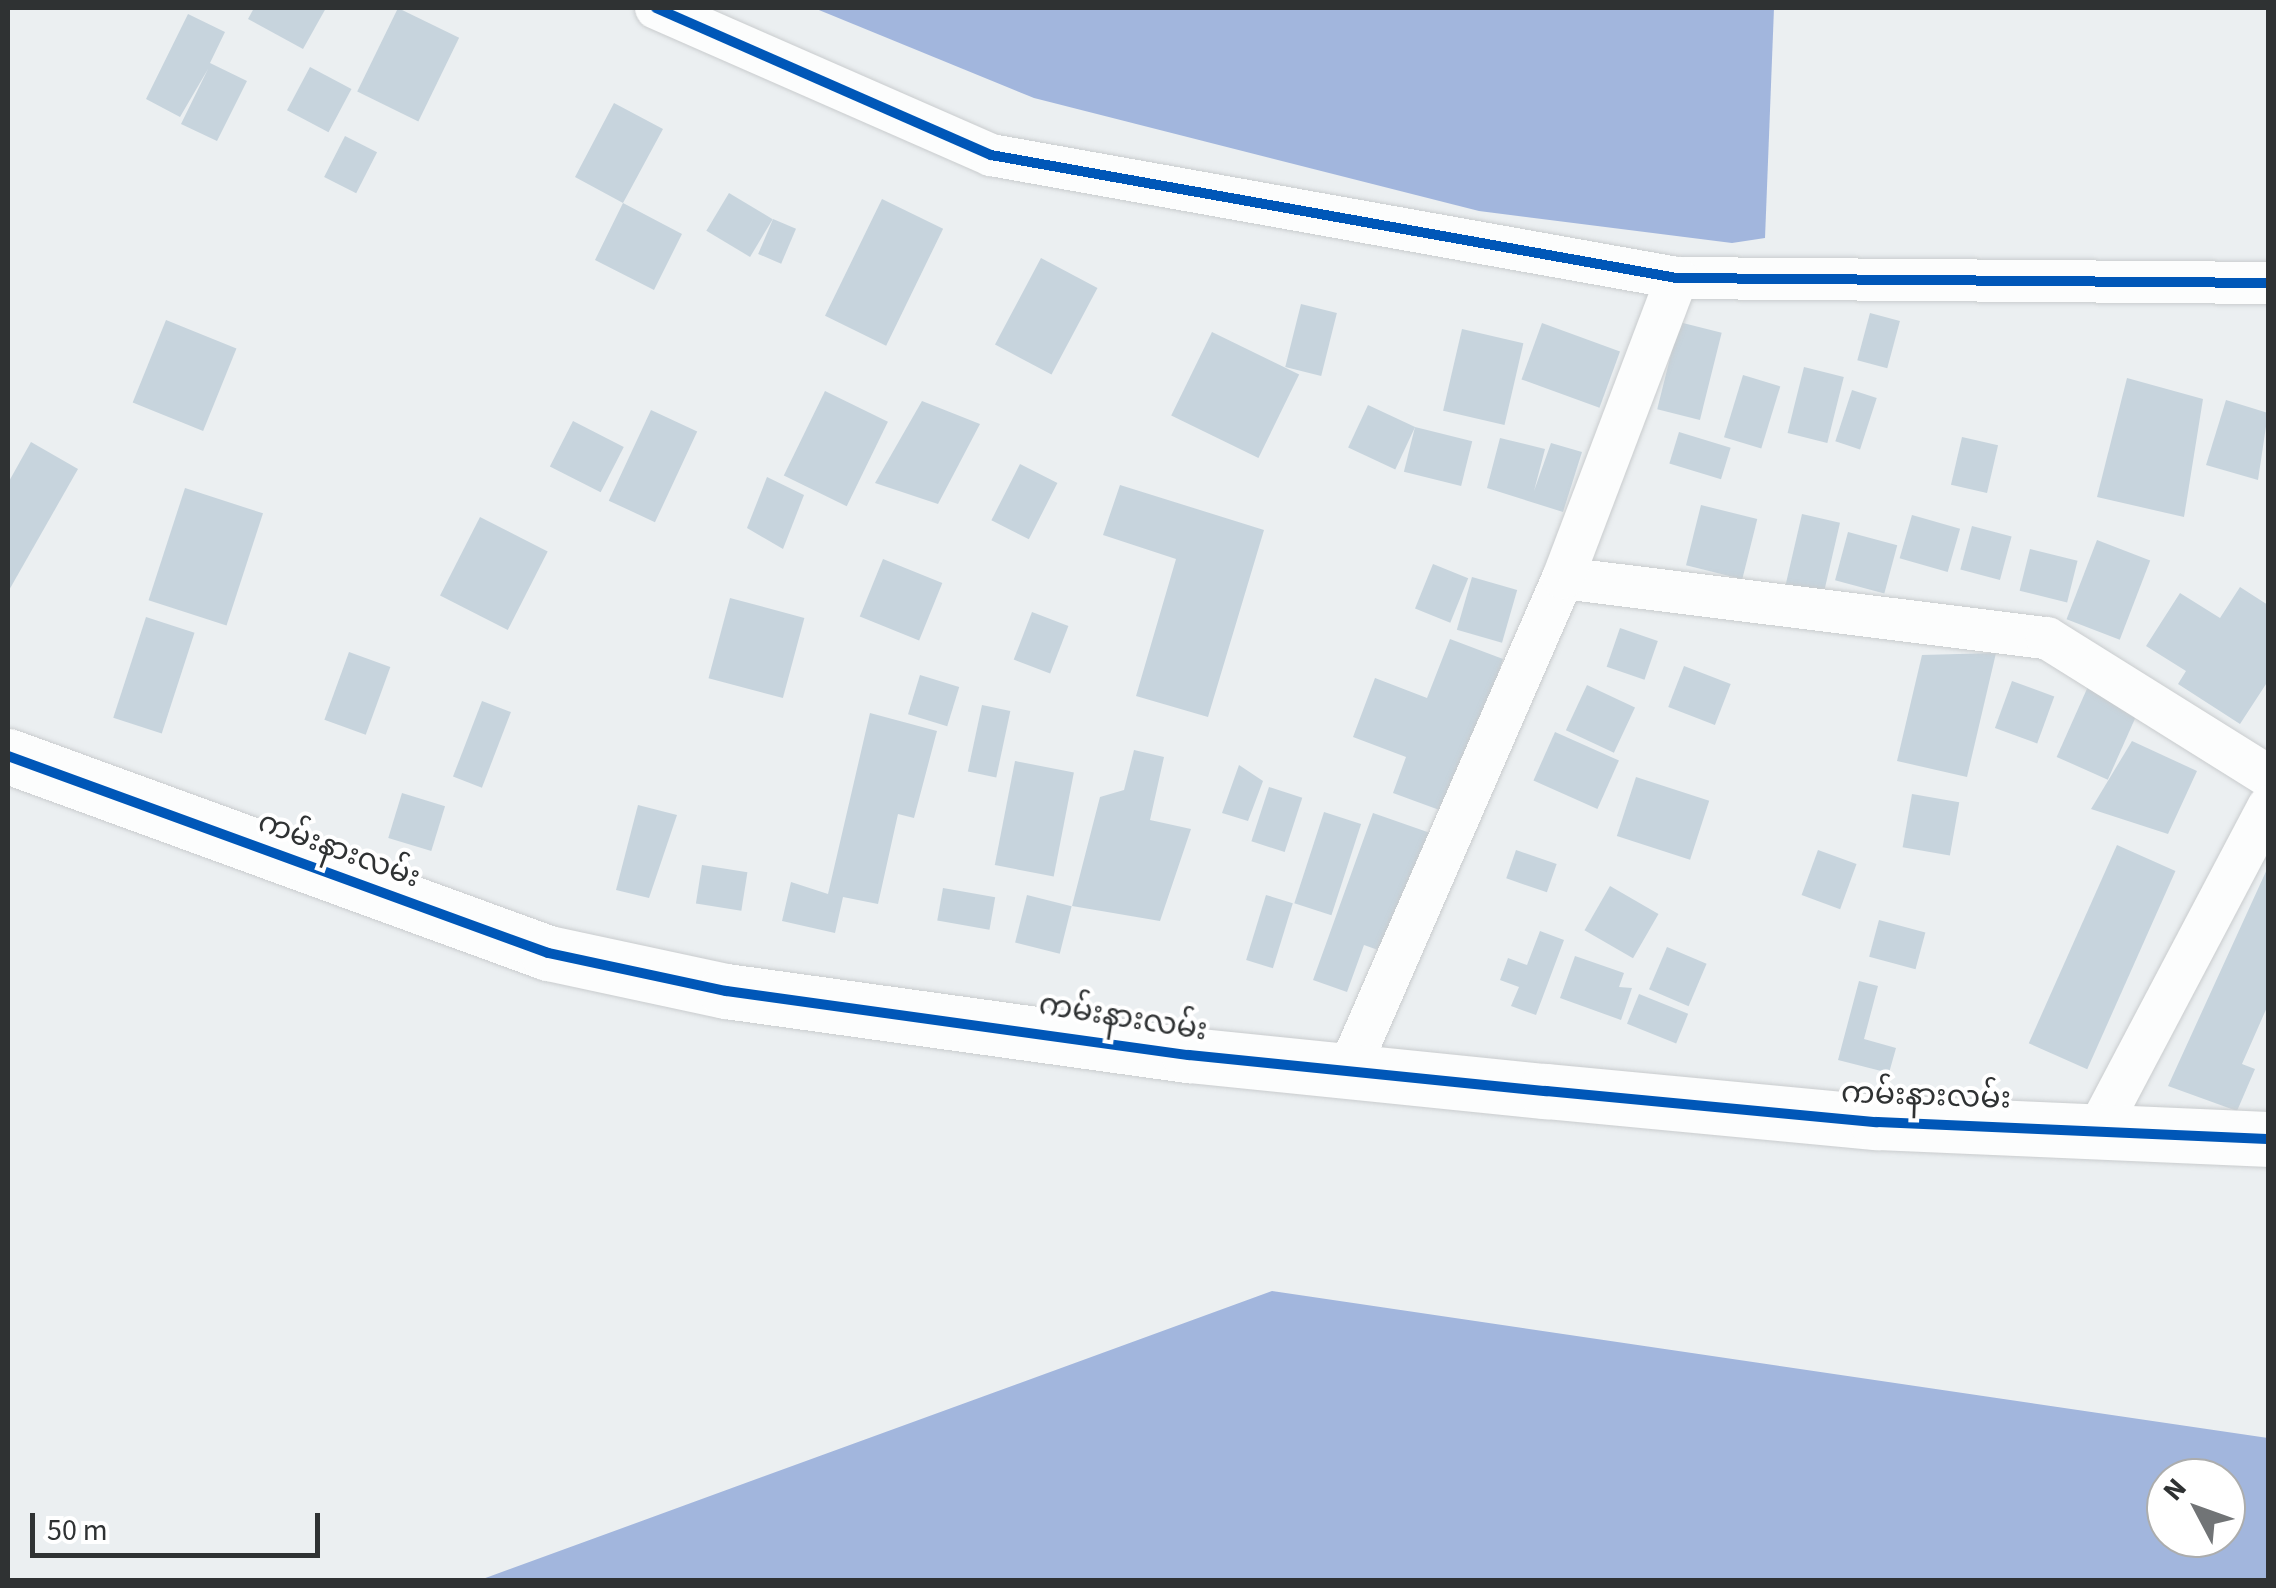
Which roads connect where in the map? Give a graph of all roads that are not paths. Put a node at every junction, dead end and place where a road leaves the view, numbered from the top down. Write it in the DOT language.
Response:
graph roads {
  1 [pos="656,8"];
  2 [pos="1678,278"];
  3 [pos="2268,283"];
  4 [pos="1563,578"];
  5 [pos="8,756"];
  6 [pos="2268,776"];
  7 [pos="2268,807"];
  8 [pos="1348,1072"];
  9 [pos="2100,1126"];
  10 [pos="2268,1138"];
  1 -- 2 [label="street"];
  2 -- 3 [label="street"];
  2 -- 4 [label="street"];
  4 -- 6 [label="street"];
  4 -- 8 [label="street"];
  5 -- 8 [label="street, ကမ်းနားလမ်း"];
  7 -- 9 [label="street"];
  8 -- 9 [label="street, ကမ်းနားလမ်း"];
  9 -- 10 [label="street, ကမ်းနားလမ်း"];
}
